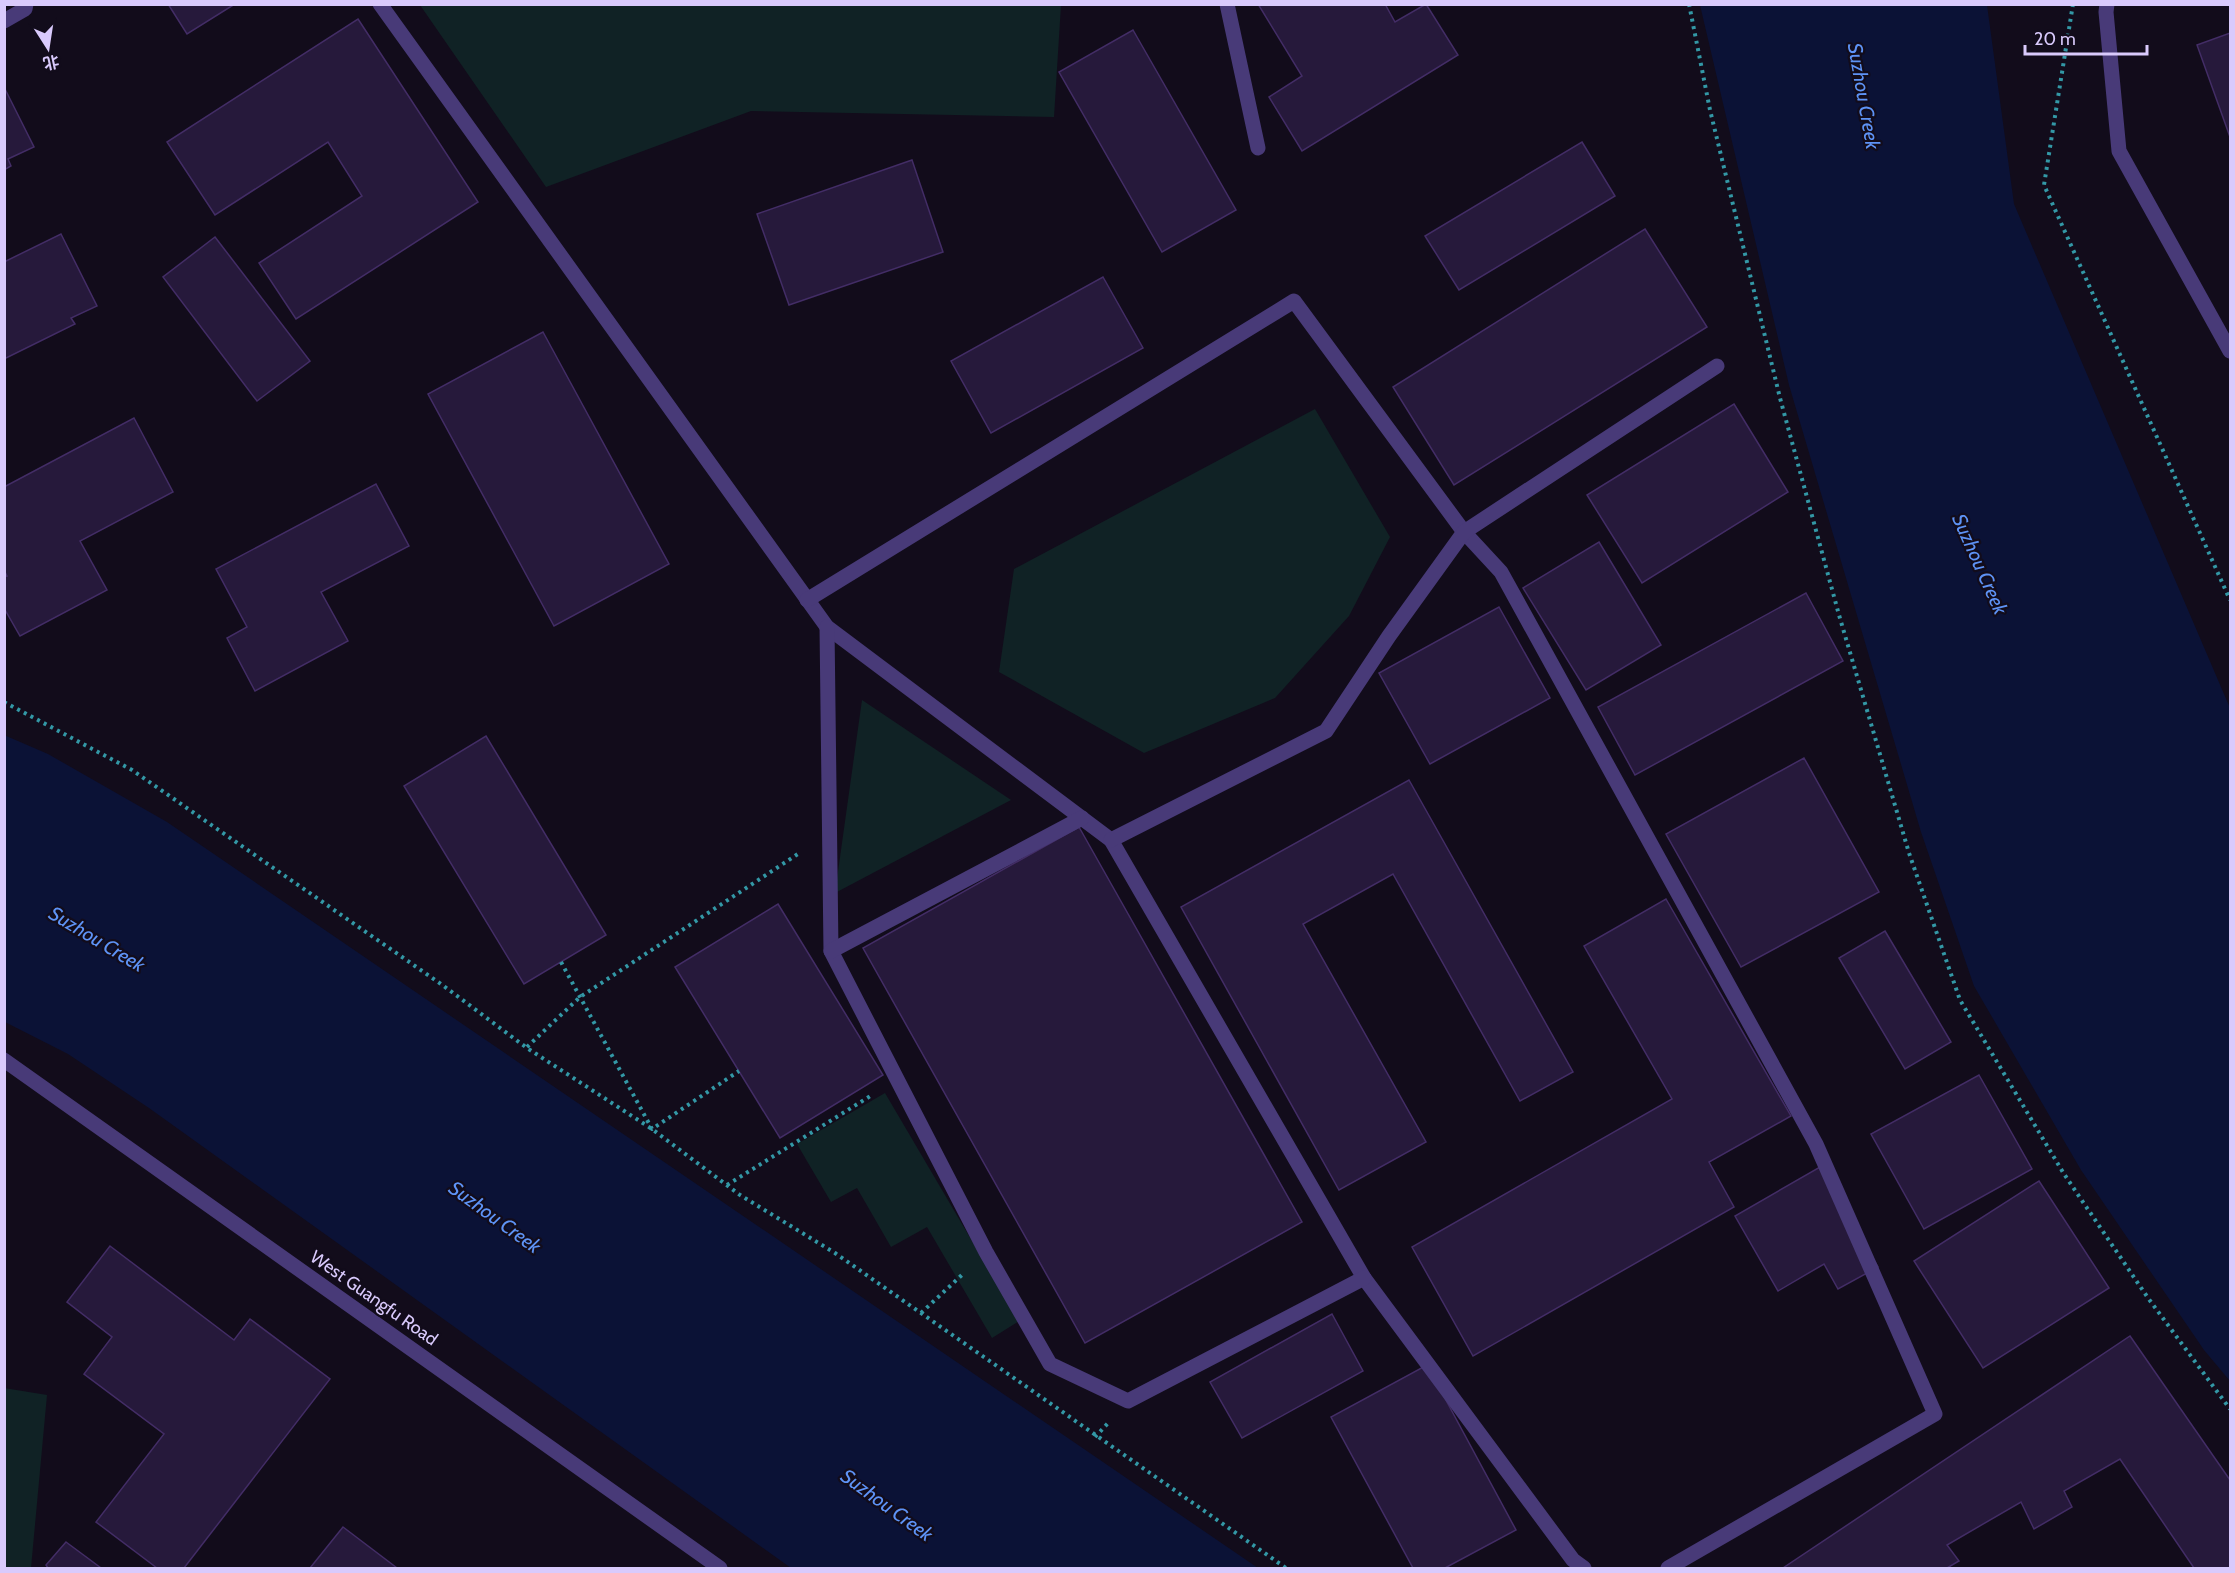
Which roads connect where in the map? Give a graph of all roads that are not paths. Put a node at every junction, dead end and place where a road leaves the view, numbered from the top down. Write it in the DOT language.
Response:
graph roads {
  1 [pos="26,4"];
  2 [pos="380,4"];
  3 [pos="1227,4"];
  4 [pos="2108,4"];
  5 [pos="4,21"];
  6 [pos="1258,148"];
  7 [pos="2230,351"];
  8 [pos="1717,366"];
  9 [pos="1464,532"];
  10 [pos="807,600"];
  11 [pos="826,627"];
  12 [pos="1082,818"];
  13 [pos="1111,840"];
  14 [pos="831,951"];
  15 [pos="4,1059"];
  16 [pos="1364,1278"];
  17 [pos="720,1569"];
  18 [pos="1584,1569"];
  19 [pos="1668,1569"];
  1 -- 5 [label="street"];
  2 -- 10 [label="street"];
  3 -- 6 [label="street"];
  4 -- 7 [label="street"];
  8 -- 9 [label="street"];
  9 -- 10 [label="street"];
  9 -- 13 [label="street"];
  9 -- 19 [label="street"];
  10 -- 11 [label="street"];
  11 -- 12 [label="street"];
  11 -- 14 [label="street"];
  12 -- 13 [label="street"];
  12 -- 14 [label="street"];
  13 -- 16 [label="street"];
  14 -- 16 [label="street"];
  15 -- 17 [label="street, West Guangfu Road"];
  16 -- 18 [label="street"];
}
